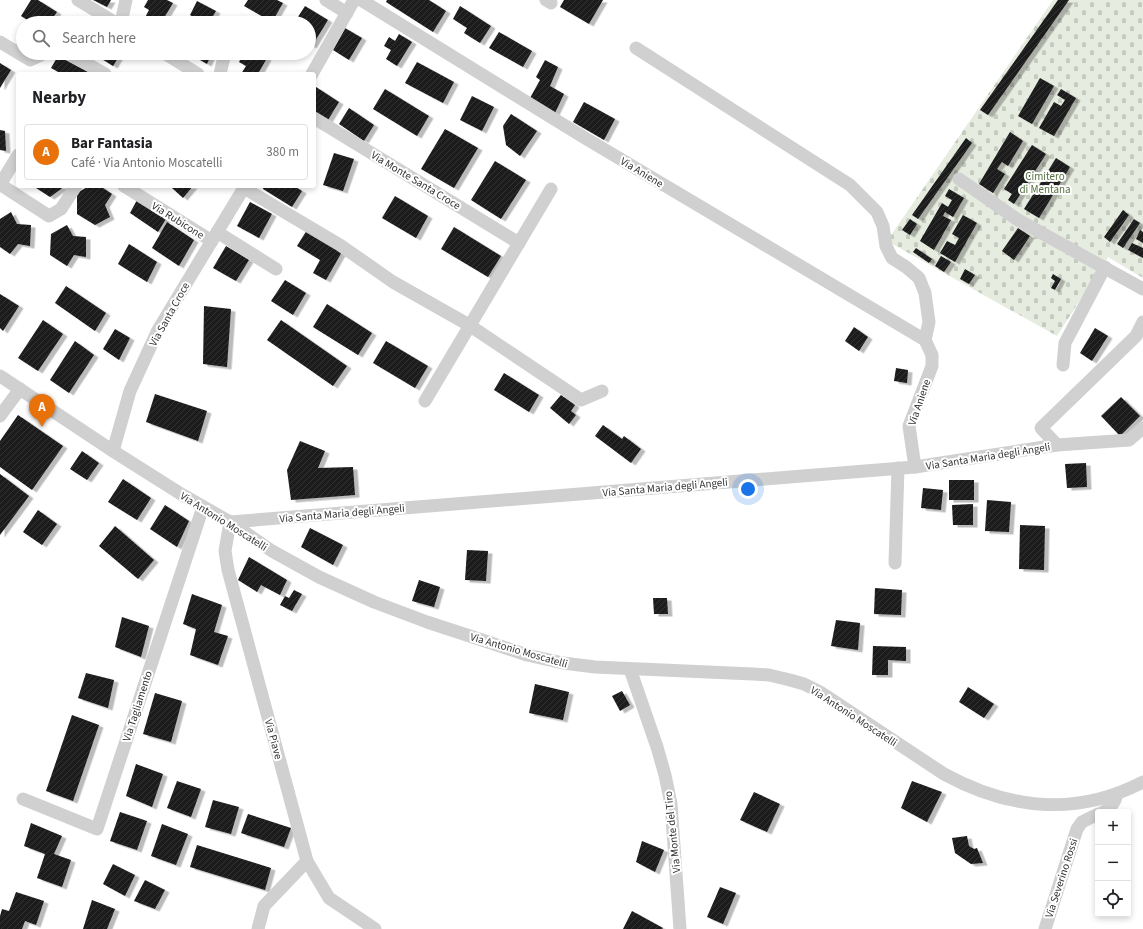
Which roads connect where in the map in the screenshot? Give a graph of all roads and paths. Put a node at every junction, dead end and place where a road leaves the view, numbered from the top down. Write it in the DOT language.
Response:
graph roads {
  1 [pos="78,0"];
  2 [pos="126,0"];
  3 [pos="326,0"];
  4 [pos="354,0"];
  5 [pos="361,0"];
  6 [pos="347,13"];
  7 [pos="104,16"];
  8 [pos="123,16"];
  9 [pos="0,42"];
  10 [pos="636,48"];
  11 [pos="16,52"];
  12 [pos="80,60"];
  13 [pos="175,60"];
  14 [pos="223,60"];
  15 [pos="101,72"];
  16 [pos="195,72"];
  17 [pos="220,72"];
  18 [pos="313,72"];
  19 [pos="316,119"];
  20 [pos="16,158"];
  21 [pos="959,179"];
  22 [pos="1,181"];
  23 [pos="75,188"];
  24 [pos="128,188"];
  25 [pos="243,188"];
  26 [pos="246,188"];
  27 [pos="551,189"];
  28 [pos="214,236"];
  29 [pos="519,243"];
  30 [pos="1105,267"];
  31 [pos="276,268"];
  32 [pos="1143,289"];
  33 [pos="1143,322"];
  34 [pos="469,325"];
  35 [pos="925,340"];
  36 [pos="1063,365"];
  37 [pos="0,376"];
  38 [pos="20,389"];
  39 [pos="602,391"];
  40 [pos="425,401"];
  41 [pos="0,416"];
  42 [pos="1143,428"];
  43 [pos="1057,446"];
  44 [pos="113,451"];
  45 [pos="915,467"];
  46 [pos="898,468"];
  47 [pos="204,507"];
  48 [pos="230,522"];
  49 [pos="895,563"];
  50 [pos="630,669"];
  51 [pos="1143,782"];
  52 [pos="1117,794"];
  53 [pos="23,799"];
  54 [pos="1108,809"];
  55 [pos="1095,816"];
  56 [pos="308,861"];
  57 [pos="258,929"];
  58 [pos="375,929"];
  59 [pos="680,929"];
  60 [pos="1045,929"];
  1 -- 7 [label="street"];
  2 -- 8 [label="street"];
  3 -- 6 [label="street"];
  4 -- 6 [label="street"];
  5 -- 35 [label="street, Via Aniene"];
  6 -- 18 [label="street"];
  9 -- 11 [label="street"];
  10 -- 35 [label="street"];
  12 -- 15 [label="street"];
  13 -- 16 [label="street"];
  14 -- 17 [label="street"];
  19 -- 29 [label="street, Via Monte Santa Croce"];
  20 -- 22 [label="street"];
  21 -- 30 [label="street"];
  22 -- 23 [label="street"];
  24 -- 28 [label="street, Via Rubicone"];
  25 -- 28 [label="street, Via Santa Croce"];
  26 -- 34 [label="street"];
  27 -- 29 [label="street"];
  28 -- 31 [label="street, Via Rubicone"];
  28 -- 44 [label="street, Via Santa Croce"];
  29 -- 34 [label="street"];
  30 -- 32 [label="street"];
  30 -- 36 [label="street"];
  33 -- 43 [label="street"];
  34 -- 39 [label="street"];
  34 -- 40 [label="street"];
  35 -- 45 [label="street, Via Aniene"];
  37 -- 38 [label="street, Via Antonio Moscatelli"];
  38 -- 41 [label="street"];
  38 -- 44 [label="street, Via Antonio Moscatelli"];
  42 -- 43 [label="street, Via Santa Maria degli Angeli"];
  43 -- 45 [label="street, Via Santa Maria degli Angeli"];
  44 -- 47 [label="street, Via Antonio Moscatelli"];
  45 -- 46 [label="street, Via Santa Maria degli Angeli"];
  46 -- 48 [label="street, Via Santa Maria degli Angeli"];
  46 -- 49 [label="street"];
  47 -- 48 [label="street, Via Antonio Moscatelli"];
  47 -- 53 [label="street, Via Tagliamento"];
  48 -- 50 [label="street, Via Antonio Moscatelli"];
  48 -- 56 [label="street, Via Piave"];
  50 -- 52 [label="street, Via Antonio Moscatelli"];
  50 -- 59 [label="street, Via Monte del Tiro"];
  51 -- 52 [label="street, Via Antonio Moscatelli"];
  52 -- 54 [label="street"];
  55 -- 60 [label="street, Via Severino Rossi"];
  56 -- 57 [label="street"];
  56 -- 58 [label="street, Via Piave"];
}
